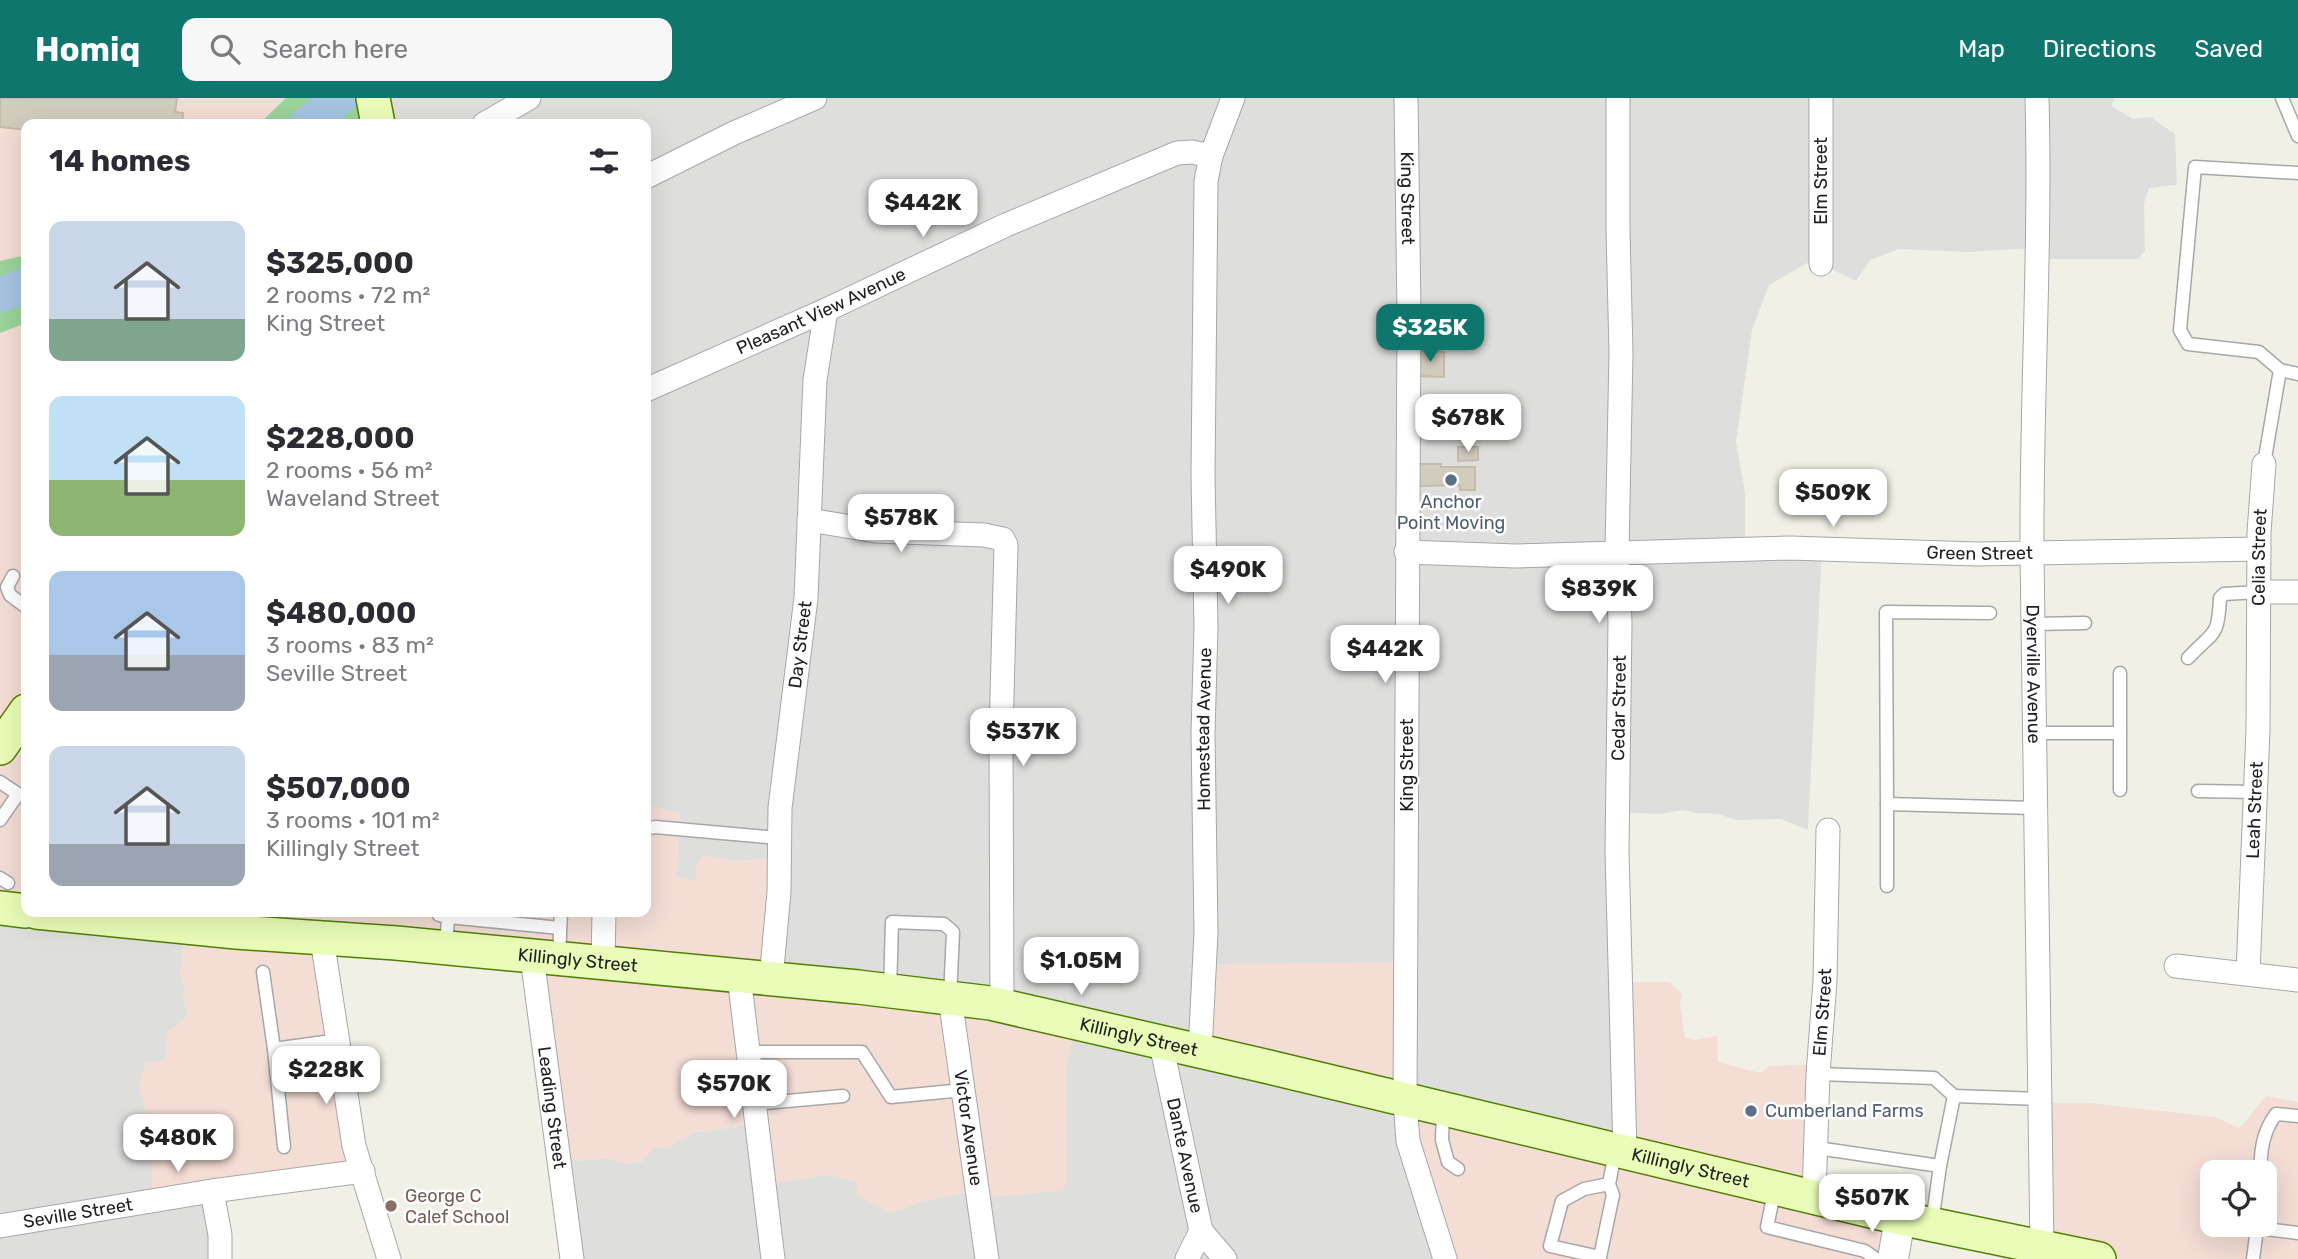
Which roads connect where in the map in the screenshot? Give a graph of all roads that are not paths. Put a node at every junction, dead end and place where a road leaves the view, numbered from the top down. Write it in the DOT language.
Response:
graph roads {
  1 [pos="529,98"];
  2 [pos="815,98"];
  3 [pos="1233,98"];
  4 [pos="1406,98"];
  5 [pos="1618,98"];
  6 [pos="1821,98"];
  7 [pos="2037,98"];
  8 [pos="2282,98"];
  9 [pos="493,119"];
  10 [pos="2298,136"];
  11 [pos="1211,156"];
  12 [pos="2298,173"];
  13 [pos="651,174"];
  14 [pos="1821,264"];
  15 [pos="826,310"];
  16 [pos="2280,370"];
  17 [pos="2298,374"];
  18 [pos="651,388"];
  19 [pos="2264,464"];
  20 [pos="810,520"];
  21 [pos="2259,549"];
  22 [pos="1617,551"];
  23 [pos="1406,552"];
  24 [pos="2032,554"];
  25 [pos="13,576"];
  26 [pos="2258,592"];
  27 [pos="2294,592"];
  28 [pos="21,603"];
  29 [pos="1990,613"];
  30 [pos="2085,623"];
  31 [pos="2033,624"];
  32 [pos="2258,649"];
  33 [pos="2188,658"];
  34 [pos="2120,673"];
  35 [pos="21,718"];
  36 [pos="2035,733"];
  37 [pos="2120,733"];
  38 [pos="0,748"];
  39 [pos="0,782"];
  40 [pos="2120,790"];
  41 [pos="2199,790"];
  42 [pos="2255,792"];
  43 [pos="1887,804"];
  44 [pos="2036,808"];
  45 [pos="0,820"];
  46 [pos="651,828"];
  47 [pos="1828,830"];
  48 [pos="779,838"];
  49 [pos="1887,886"];
  50 [pos="3,889"];
  51 [pos="21,906"];
  52 [pos="90,917"];
  53 [pos="559,917"];
  54 [pos="604,917"];
  55 [pos="444,926"];
  56 [pos="322,939"];
  57 [pos="550,948"];
  58 [pos="603,964"];
  59 [pos="2176,966"];
  60 [pos="263,972"];
  61 [pos="2248,973"];
  62 [pos="755,978"];
  63 [pos="2298,980"];
  64 [pos="890,991"];
  65 [pos="950,998"];
  66 [pos="1002,1007"];
  67 [pos="339,1040"];
  68 [pos="1161,1044"];
  69 [pos="274,1049"];
  70 [pos="1200,1051"];
  71 [pos="748,1052"];
  72 [pos="1818,1074"];
  73 [pos="963,1090"];
  74 [pos="843,1096"];
  75 [pos="1954,1096"];
  76 [pos="2040,1098"];
  77 [pos="1405,1101"];
  78 [pos="754,1104"];
  79 [pos="1443,1109"];
  80 [pos="2298,1116"];
  81 [pos="284,1147"];
  82 [pos="1817,1148"];
  83 [pos="1620,1150"];
  84 [pos="2261,1160"];
  85 [pos="1940,1166"];
  86 [pos="1458,1169"];
  87 [pos="363,1171"];
  88 [pos="1609,1184"];
  89 [pos="1776,1188"];
  90 [pos="212,1191"];
  91 [pos="1814,1196"];
  92 [pos="1916,1222"];
  93 [pos="0,1226"];
  94 [pos="2277,1229"];
  95 [pos="1200,1231"];
  96 [pos="2298,1233"];
  97 [pos="2256,1237"];
  98 [pos="2042,1249"];
  99 [pos="220,1259"];
  100 [pos="389,1259"];
  101 [pos="572,1259"];
  102 [pos="773,1259"];
  103 [pos="987,1259"];
  104 [pos="1187,1259"];
  105 [pos="1225,1259"];
  106 [pos="1445,1259"];
  107 [pos="1875,1259"];
  108 [pos="1893,1259"];
  109 [pos="2098,1259"];
  110 [pos="2253,1259"];
  1 -- 9 [label="street"];
  2 -- 13 [label="street"];
  3 -- 11 [label="street"];
  4 -- 23 [label="street, King Street"];
  5 -- 22 [label="street, Cedar Street"];
  6 -- 14 [label="street, Elm Street"];
  7 -- 24 [label="street, Dyerville Avenue"];
  8 -- 10 [label="lane"];
  11 -- 15 [label="street, Pleasant View Avenue"];
  11 -- 70 [label="street, Homestead Avenue"];
  12 -- 16 [label="lane"];
  15 -- 18 [label="street, Pleasant View Avenue"];
  15 -- 20 [label="street, Day Street"];
  16 -- 17 [label="lane"];
  16 -- 19 [label="lane"];
  19 -- 21 [label="street, Celia Street"];
  20 -- 48 [label="street, Day Street"];
  20 -- 66 [label="street"];
  21 -- 24 [label="street, Green Street"];
  21 -- 26 [label="street, Celia Street"];
  22 -- 23 [label="street, Green Street"];
  22 -- 24 [label="street, Green Street"];
  22 -- 83 [label="street, Cedar Street"];
  23 -- 77 [label="street, King Street"];
  24 -- 31 [label="street, Dyerville Avenue"];
  25 -- 28 [label="lane"];
  26 -- 27 [label="street"];
  26 -- 32 [label="street, Celia Street"];
  26 -- 33 [label="lane"];
  29 -- 43 [label="lane"];
  30 -- 31 [label="lane"];
  31 -- 36 [label="street, Dyerville Avenue"];
  32 -- 42 [label="street, Leah Street"];
  34 -- 37 [label="lane"];
  35 -- 38 [label="main road"];
  36 -- 37 [label="lane"];
  36 -- 44 [label="street, Dyerville Avenue"];
  37 -- 40 [label="lane"];
  39 -- 45 [label="lane"];
  41 -- 42 [label="lane"];
  42 -- 61 [label="street, Leah Street"];
  43 -- 44 [label="lane"];
  43 -- 49 [label="lane"];
  44 -- 76 [label="street, Dyerville Avenue"];
  46 -- 48 [label="lane"];
  47 -- 72 [label="street, Elm Street"];
  48 -- 62 [label="street, Day Street"];
  50 -- 51 [label="main road"];
  52 -- 56 [label="main road, Killingly Street"];
  53 -- 57 [label="lane"];
  54 -- 58 [label="street"];
  55 -- 56 [label="main road, Killingly Street"];
  55 -- 57 [label="main road, Killingly Street"];
  56 -- 67 [label="street"];
  57 -- 58 [label="main road, Killingly Street"];
  57 -- 101 [label="street, Leading Street"];
  58 -- 62 [label="main road, Killingly Street"];
  59 -- 61 [label="street"];
  60 -- 69 [label="lane"];
  61 -- 63 [label="street"];
  62 -- 64 [label="main road, Killingly Street"];
  62 -- 71 [label="street, Day Street"];
  64 -- 65 [label="main road, Killingly Street"];
  64 -- 65 [label="lane"];
  65 -- 66 [label="main road, Killingly Street"];
  65 -- 73 [label="street, Victor Avenue"];
  66 -- 68 [label="main road, Killingly Street"];
  67 -- 69 [label="lane"];
  67 -- 87 [label="street"];
  68 -- 70 [label="main road, Killingly Street"];
  68 -- 95 [label="street, Dante Avenue"];
  69 -- 81 [label="lane"];
  70 -- 77 [label="main road, Killingly Street"];
  71 -- 73 [label="lane"];
  71 -- 78 [label="street, Day Street"];
  72 -- 75 [label="lane"];
  72 -- 82 [label="street, Elm Street"];
  73 -- 103 [label="street, Victor Avenue"];
  74 -- 78 [label="lane"];
  75 -- 76 [label="lane"];
  75 -- 85 [label="lane"];
  76 -- 98 [label="street, Dyerville Avenue"];
  77 -- 79 [label="main road, Killingly Street"];
  77 -- 106 [label="street, King Street"];
  78 -- 102 [label="street, Day Street"];
  79 -- 83 [label="main road, Killingly Street"];
  79 -- 86 [label="lane"];
  80 -- 84 [label="lane"];
  82 -- 85 [label="lane"];
  82 -- 91 [label="street, Elm Street"];
  83 -- 88 [label="lane"];
  83 -- 89 [label="main road, Killingly Street"];
  85 -- 92 [label="lane"];
  87 -- 90 [label="street, Seville Street"];
  87 -- 100 [label="street"];
  88 -- 88 [label="lane"];
  89 -- 91 [label="main road, Killingly Street"];
  89 -- 107 [label="lane"];
  90 -- 93 [label="street, Seville Street"];
  90 -- 99 [label="street"];
  91 -- 92 [label="main road, Killingly Street"];
  92 -- 98 [label="main road, Killingly Street"];
  92 -- 108 [label="street"];
  94 -- 96 [label="lane"];
  95 -- 104 [label="street"];
  95 -- 105 [label="street, Dante Avenue"];
  97 -- 110 [label="lane"];
  98 -- 109 [label="main road, Killingly Street"];
}
